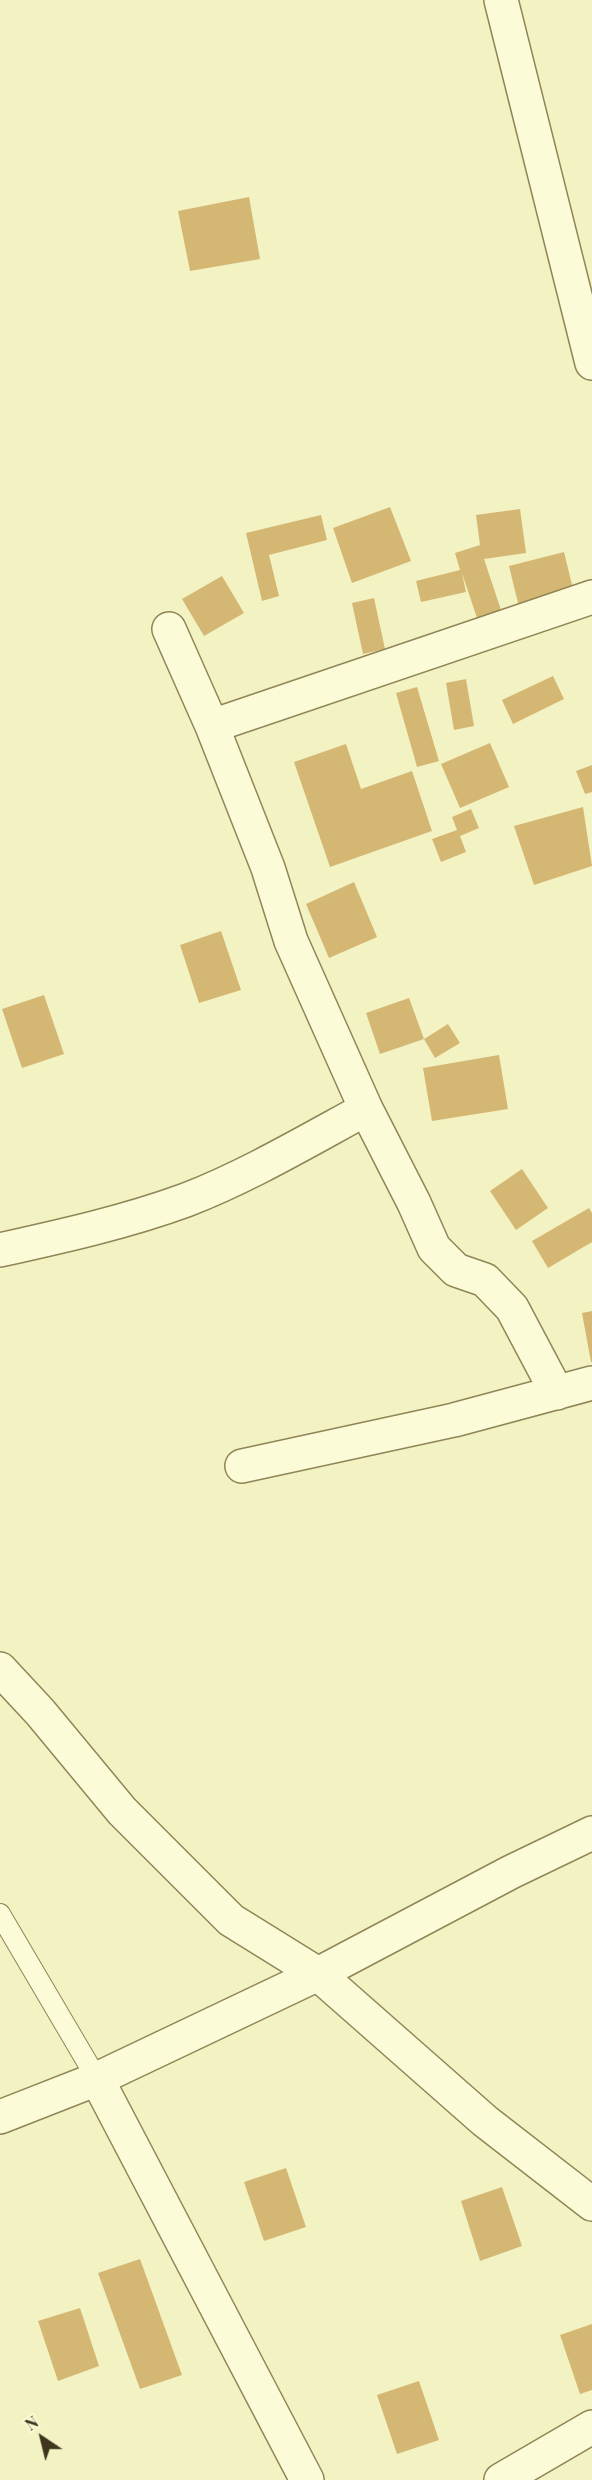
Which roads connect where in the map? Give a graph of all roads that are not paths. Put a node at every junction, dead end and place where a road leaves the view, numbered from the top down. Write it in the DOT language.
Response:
graph roads {
  1 [pos="501,0"];
  2 [pos="592,363"];
  3 [pos="592,597"];
  4 [pos="170,629"];
  5 [pos="212,726"];
  6 [pos="366,1109"];
  7 [pos="0,1250"];
  8 [pos="592,1383"];
  9 [pos="557,1393"];
  10 [pos="243,1466"];
  11 [pos="0,1669"];
  12 [pos="592,1833"];
  13 [pos="0,1914"];
  14 [pos="318,1974"];
  15 [pos="97,2079"];
  16 [pos="0,2117"];
  17 [pos="592,2204"];
  18 [pos="592,2427"];
  19 [pos="307,2480"];
  20 [pos="501,2480"];
  1 -- 2 [label="street"];
  3 -- 5 [label="street"];
  4 -- 5 [label="street"];
  5 -- 6 [label="street"];
  6 -- 7 [label="street"];
  6 -- 9 [label="street"];
  8 -- 9 [label="street"];
  9 -- 10 [label="street"];
  11 -- 14 [label="street"];
  12 -- 14 [label="street"];
  13 -- 15 [label="lane"];
  14 -- 15 [label="street"];
  14 -- 17 [label="street"];
  15 -- 16 [label="street"];
  15 -- 19 [label="street"];
  18 -- 20 [label="street"];
}
